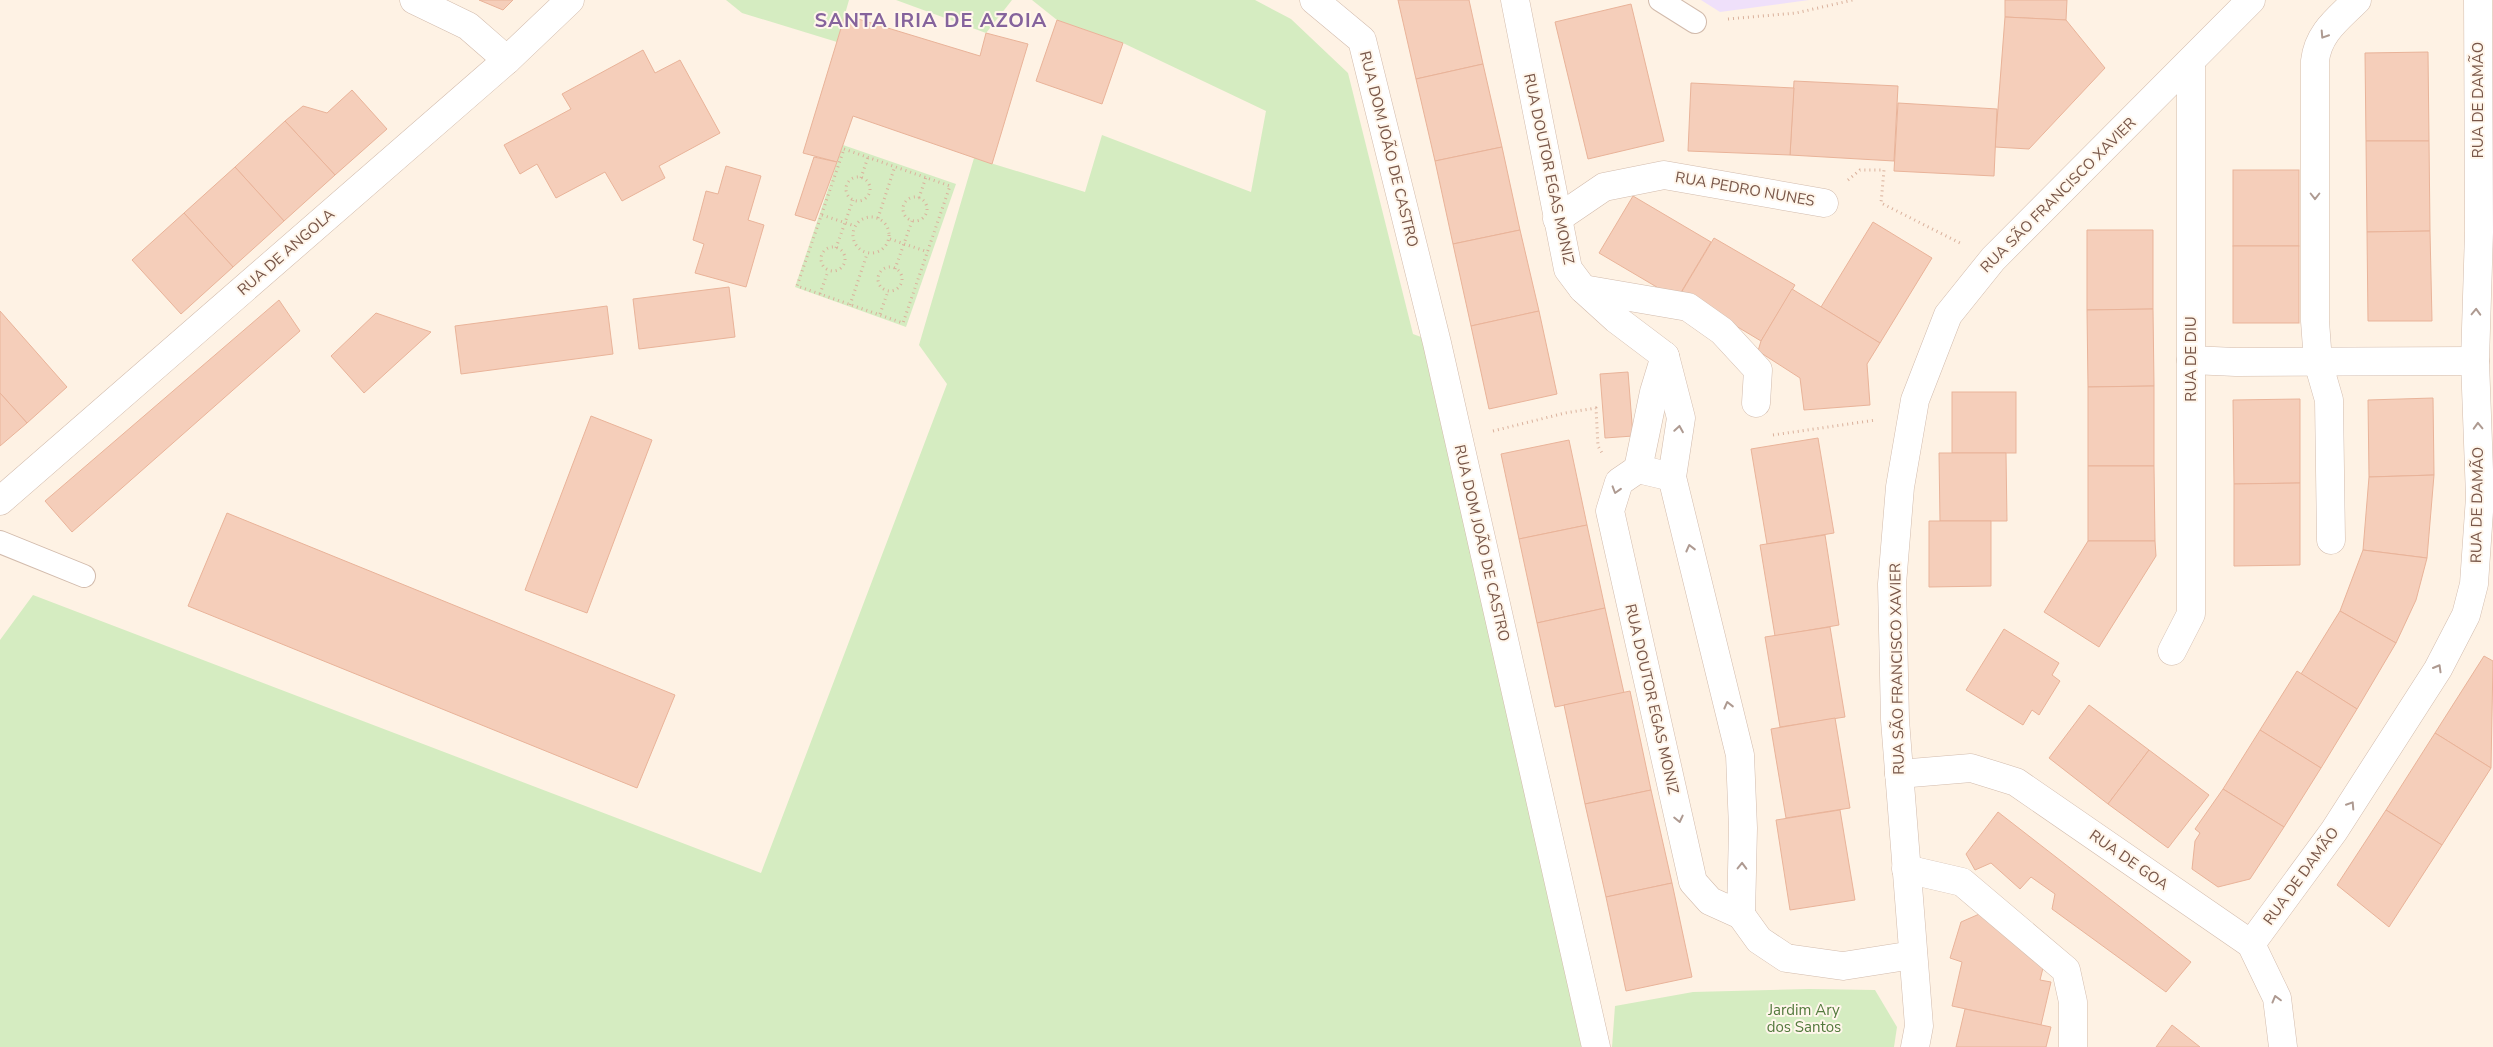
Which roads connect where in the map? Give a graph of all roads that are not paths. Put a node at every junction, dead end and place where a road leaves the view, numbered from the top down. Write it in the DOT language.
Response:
graph roads {
  1 [pos="414,0"];
  2 [pos="570,0"];
  3 [pos="1314,0"];
  4 [pos="1514,0"];
  5 [pos="1660,0"];
  6 [pos="2250,0"];
  7 [pos="2357,0"];
  8 [pos="2478,0"];
  9 [pos="1695,22"];
  10 [pos="507,60"];
  11 [pos="2191,62"];
  12 [pos="1824,203"];
  13 [pos="1557,219"];
  14 [pos="1583,289"];
  15 [pos="1665,356"];
  16 [pos="2191,360"];
  17 [pos="2475,361"];
  18 [pos="2318,362"];
  19 [pos="1756,403"];
  20 [pos="1638,469"];
  21 [pos="1672,477"];
  22 [pos="0,501"];
  23 [pos="2331,540"];
  24 [pos="0,542"];
  25 [pos="84,576"];
  26 [pos="2172,651"];
  27 [pos="1899,774"];
  28 [pos="1906,869"];
  29 [pos="1741,915"];
  30 [pos="2251,944"];
  31 [pos="1913,955"];
  32 [pos="1596,1047"];
  33 [pos="1914,1047"];
  34 [pos="2073,1047"];
  35 [pos="2283,1047"];
  1 -- 10 [label="street"];
  2 -- 10 [label="street, RUA DE ANGOLA"];
  3 -- 32 [label="street, RUA DOM JOÃO DE CASTRO"];
  4 -- 13 [label="street, RUA DOUTOR EGAS MONIZ"];
  5 -- 9 [label="lane"];
  6 -- 11 [label="street, RUA SÃO FRANCISCO XAVIER"];
  7 -- 18 [label="street, one-way"];
  17 -- 8 [label="street, RUA DE DAMÃO, one-way"];
  10 -- 22 [label="street, RUA DE ANGOLA"];
  11 -- 16 [label="street, RUA DE DIU"];
  11 -- 27 [label="street, RUA SÃO FRANCISCO XAVIER"];
  12 -- 13 [label="street, RUA PEDRO NUNES"];
  13 -- 14 [label="street, RUA DOUTOR EGAS MONIZ"];
  14 -- 15 [label="street, RUA DOUTOR EGAS MONIZ"];
  14 -- 19 [label="street"];
  15 -- 20 [label="street"];
  21 -- 15 [label="street, one-way"];
  16 -- 18 [label="street"];
  16 -- 26 [label="street, RUA DE DIU"];
  17 -- 18 [label="street"];
  30 -- 17 [label="street, RUA DE DAMÃO, one-way"];
  18 -- 23 [label="street"];
  20 -- 21 [label="street"];
  20 -- 29 [label="street, RUA DOUTOR EGAS MONIZ, one-way"];
  29 -- 21 [label="street, one-way"];
  24 -- 25 [label="lane"];
  27 -- 28 [label="street, RUA SÃO FRANCISCO XAVIER"];
  27 -- 30 [label="street, RUA DE GOA"];
  28 -- 31 [label="street, RUA SÃO FRANCISCO XAVIER"];
  28 -- 34 [label="street"];
  29 -- 31 [label="street, RUA DOUTOR EGAS MONIZ"];
  35 -- 30 [label="street, RUA DE GOA, one-way"];
  31 -- 33 [label="street, RUA SÃO FRANCISCO XAVIER"];
}
